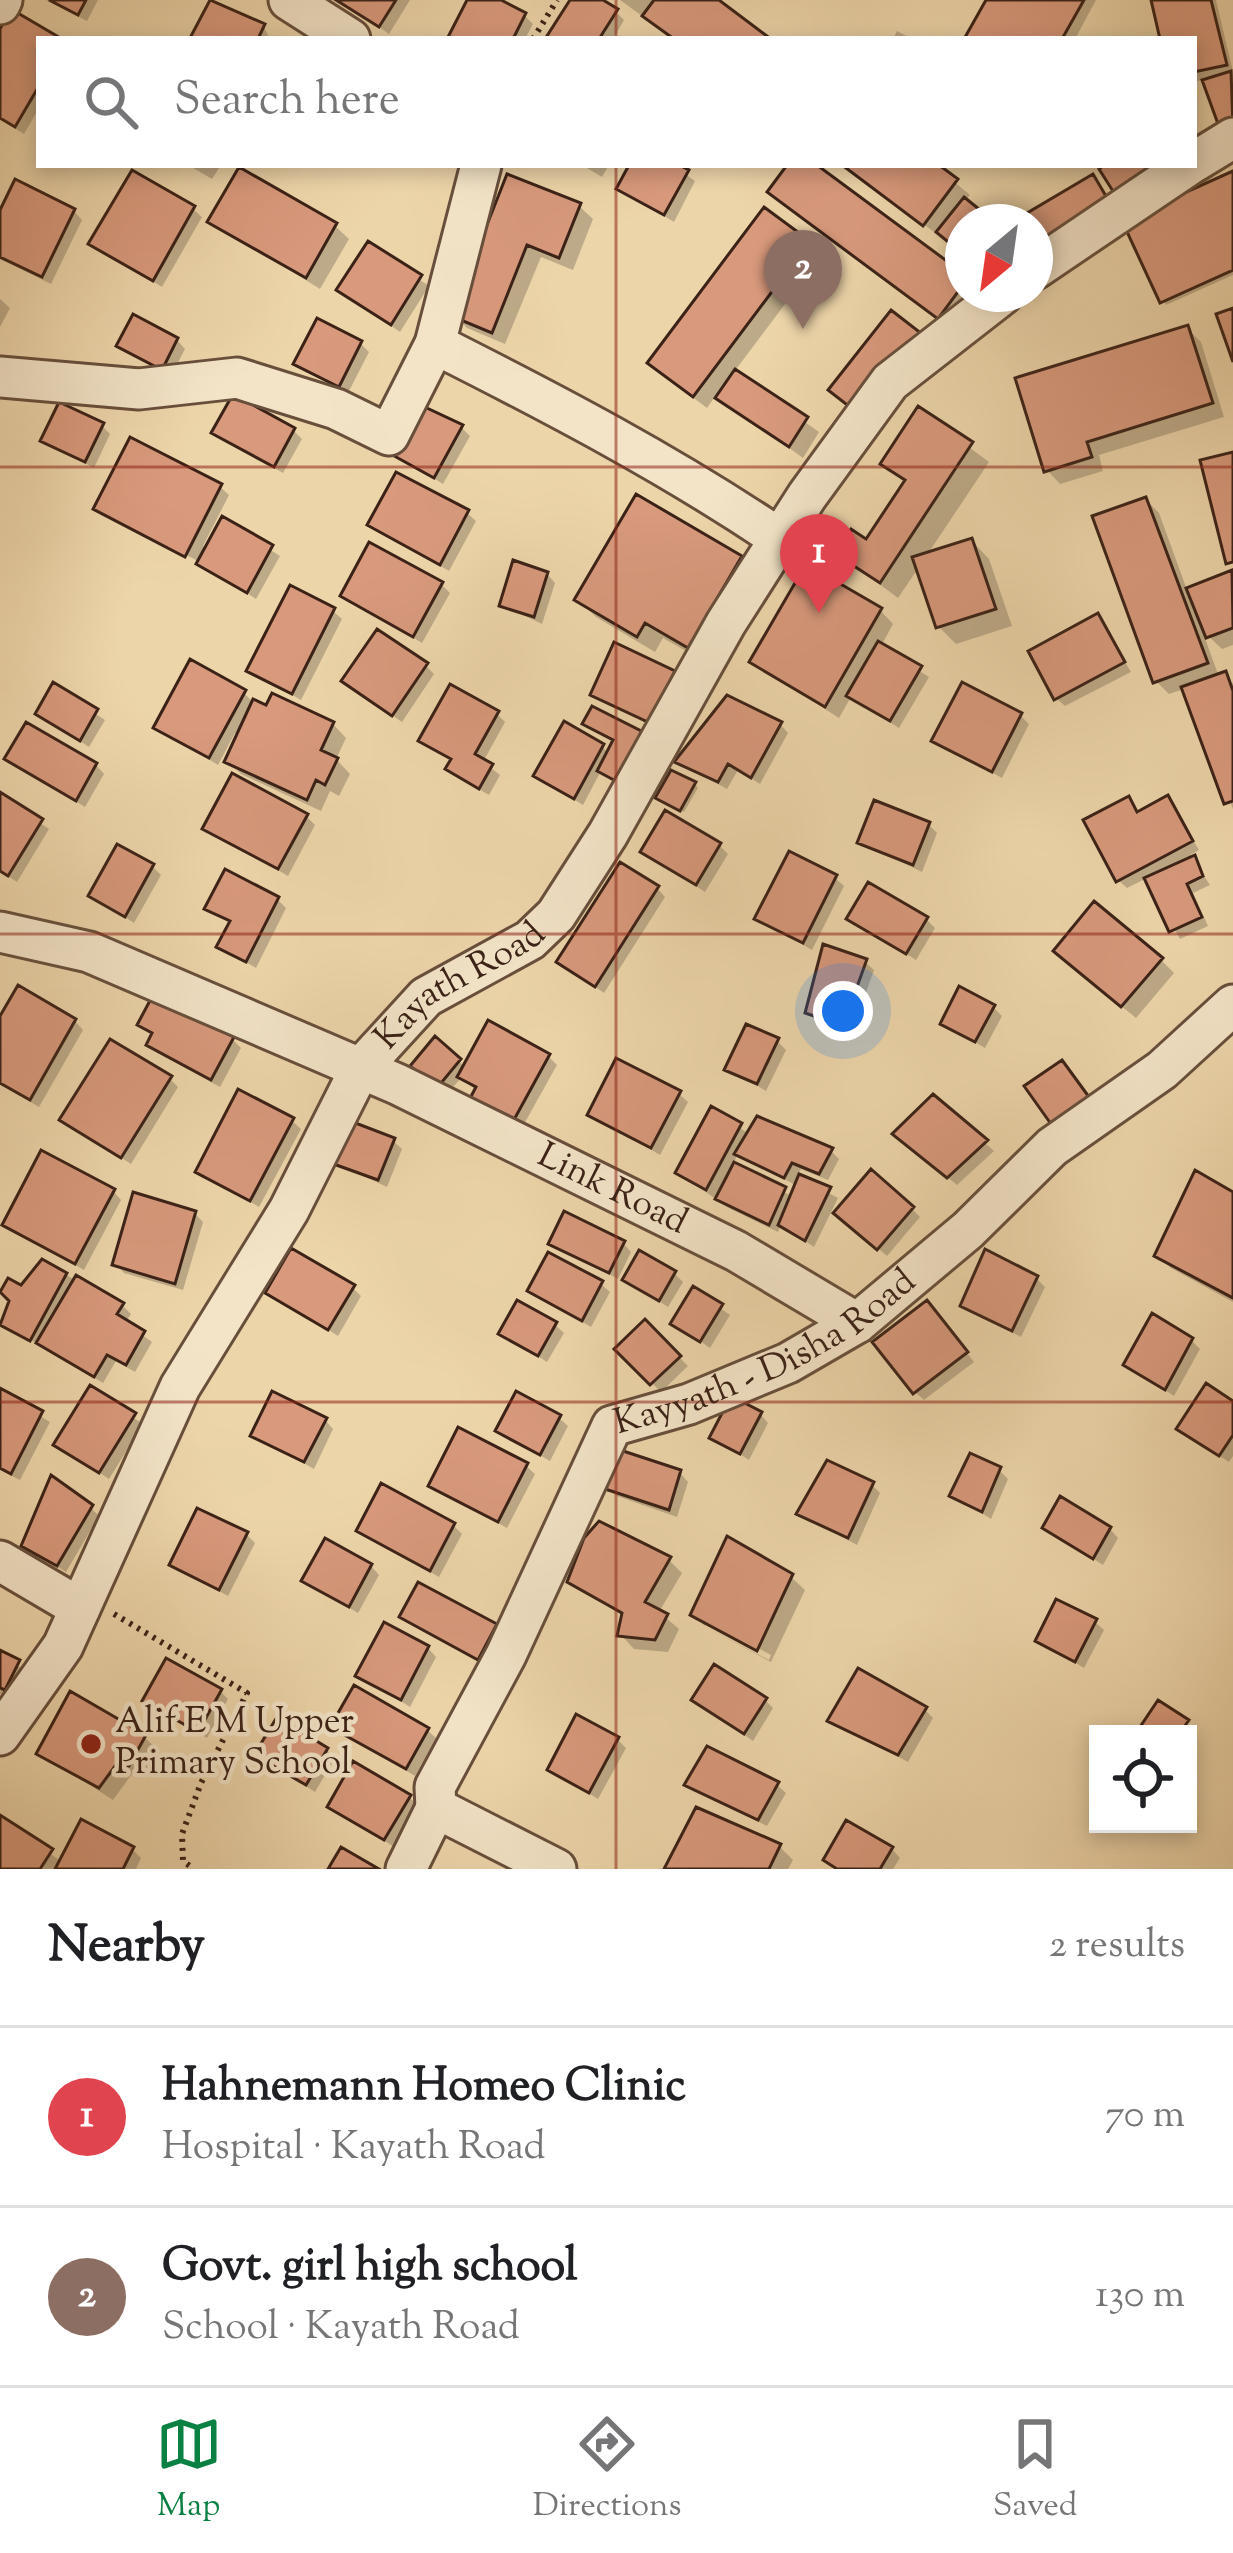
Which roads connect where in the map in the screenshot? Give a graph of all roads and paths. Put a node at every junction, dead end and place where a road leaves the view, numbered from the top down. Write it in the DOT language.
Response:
graph roads {
  1 [pos="289,0"];
  2 [pos="557,0"];
  3 [pos="345,36"];
  4 [pos="535,36"];
  5 [pos="1233,138"];
  6 [pos="1197,161"];
  7 [pos="480,168"];
  8 [pos="1186,168"];
  9 [pos="1053,257"];
  10 [pos="980,312"];
  11 [pos="434,344"];
  12 [pos="0,377"];
  13 [pos="780,539"];
  14 [pos="0,932"];
  15 [pos="1233,1005"];
  16 [pos="360,1069"];
  17 [pos="857,1323"];
  18 [pos="0,1561"];
  19 [pos="83,1602"];
  20 [pos="0,1735"];
  21 [pos="436,1808"];
  22 [pos="194,1869"];
  23 [pos="406,1869"];
  24 [pos="556,1869"];
  1 -- 3 [label="street"];
  2 -- 4 [label="path"];
  5 -- 6 [label="street"];
  7 -- 11 [label="street"];
  8 -- 9 [label="street"];
  10 -- 13 [label="street, Kayath Road"];
  11 -- 12 [label="street"];
  11 -- 13 [label="street"];
  13 -- 16 [label="street, Kayath Road"];
  14 -- 16 [label="street, Link Road"];
  15 -- 17 [label="street, Kayyath - Disha Road"];
  16 -- 17 [label="street, Link Road"];
  16 -- 19 [label="street, Kayath Road"];
  17 -- 21 [label="street, Kayyath - Disha Road"];
  18 -- 19 [label="street"];
  19 -- 20 [label="street, Kayath Road"];
  19 -- 22 [label="path"];
  21 -- 23 [label="street, Kayyath - Disha Road"];
  21 -- 24 [label="street"];
}
